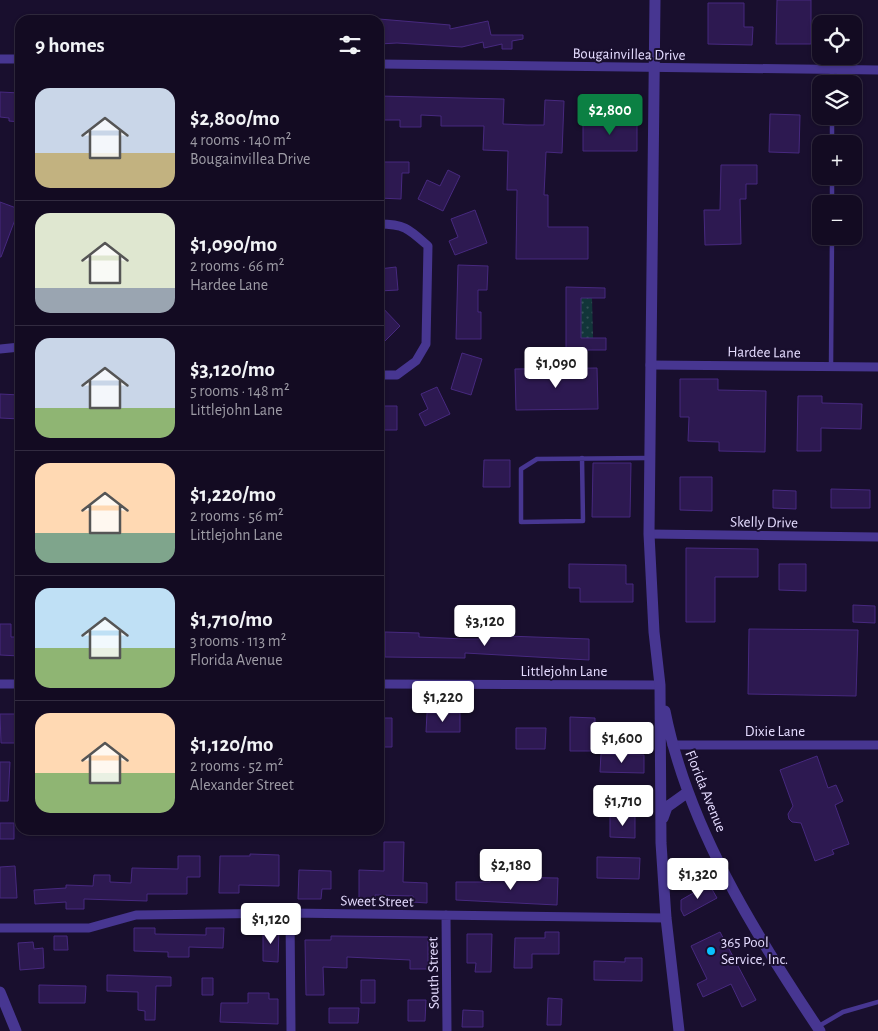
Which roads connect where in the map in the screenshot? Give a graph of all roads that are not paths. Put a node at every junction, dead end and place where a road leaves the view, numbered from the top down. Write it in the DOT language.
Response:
graph roads {
  1 [pos="655,0"];
  2 [pos="0,59"];
  3 [pos="15,60"];
  4 [pos="384,64"];
  5 [pos="654,68"];
  6 [pos="832,70"];
  7 [pos="878,70"];
  8 [pos="832,75"];
  9 [pos="384,224"];
  10 [pos="832,245"];
  11 [pos="15,348"];
  12 [pos="0,350"];
  13 [pos="650,365"];
  14 [pos="831,367"];
  15 [pos="878,367"];
  16 [pos="384,375"];
  17 [pos="582,458"];
  18 [pos="650,458"];
  19 [pos="649,534"];
  20 [pos="878,537"];
  21 [pos="0,684"];
  22 [pos="15,684"];
  23 [pos="384,684"];
  24 [pos="660,685"];
  25 [pos="878,744"];
  26 [pos="672,745"];
  27 [pos="688,792"];
  28 [pos="660,824"];
  29 [pos="290,913"];
  30 [pos="446,915"];
  31 [pos="666,918"];
  32 [pos="0,928"];
  33 [pos="0,992"];
  34 [pos="878,1002"];
  35 [pos="819,1029"];
  36 [pos="16,1031"];
  37 [pos="291,1031"];
  38 [pos="448,1031"];
  39 [pos="679,1031"];
  1 -- 5 [label="street"];
  2 -- 3 [label="street"];
  4 -- 5 [label="street, Bougainvillea Drive"];
  5 -- 6 [label="street, Bougainvillea Drive"];
  5 -- 13 [label="street"];
  6 -- 7 [label="street, Bougainvillea Drive"];
  6 -- 8 [label="lane"];
  9 -- 16 [label="street"];
  10 -- 14 [label="lane"];
  11 -- 12 [label="street"];
  13 -- 14 [label="street, Hardee Lane"];
  13 -- 18 [label="street"];
  14 -- 15 [label="street, Hardee Lane"];
  17 -- 17 [label="lane"];
  17 -- 18 [label="lane"];
  18 -- 19 [label="street"];
  19 -- 20 [label="street, Skelly Drive"];
  19 -- 24 [label="street"];
  21 -- 22 [label="street"];
  23 -- 24 [label="street, Littlejohn Lane"];
  24 -- 26 [label="street, Florida Avenue"];
  24 -- 28 [label="street"];
  25 -- 26 [label="street, Dixie Lane"];
  26 -- 27 [label="street, Florida Avenue"];
  27 -- 28 [label="street"];
  27 -- 35 [label="street, Florida Avenue"];
  28 -- 31 [label="street"];
  29 -- 30 [label="street, Sweet Street"];
  29 -- 32 [label="street, Sweet Street"];
  29 -- 37 [label="street"];
  30 -- 31 [label="street, Sweet Street"];
  30 -- 38 [label="street, South Street"];
  31 -- 39 [label="street"];
  33 -- 36 [label="street"];
  34 -- 35 [label="lane"];
}
